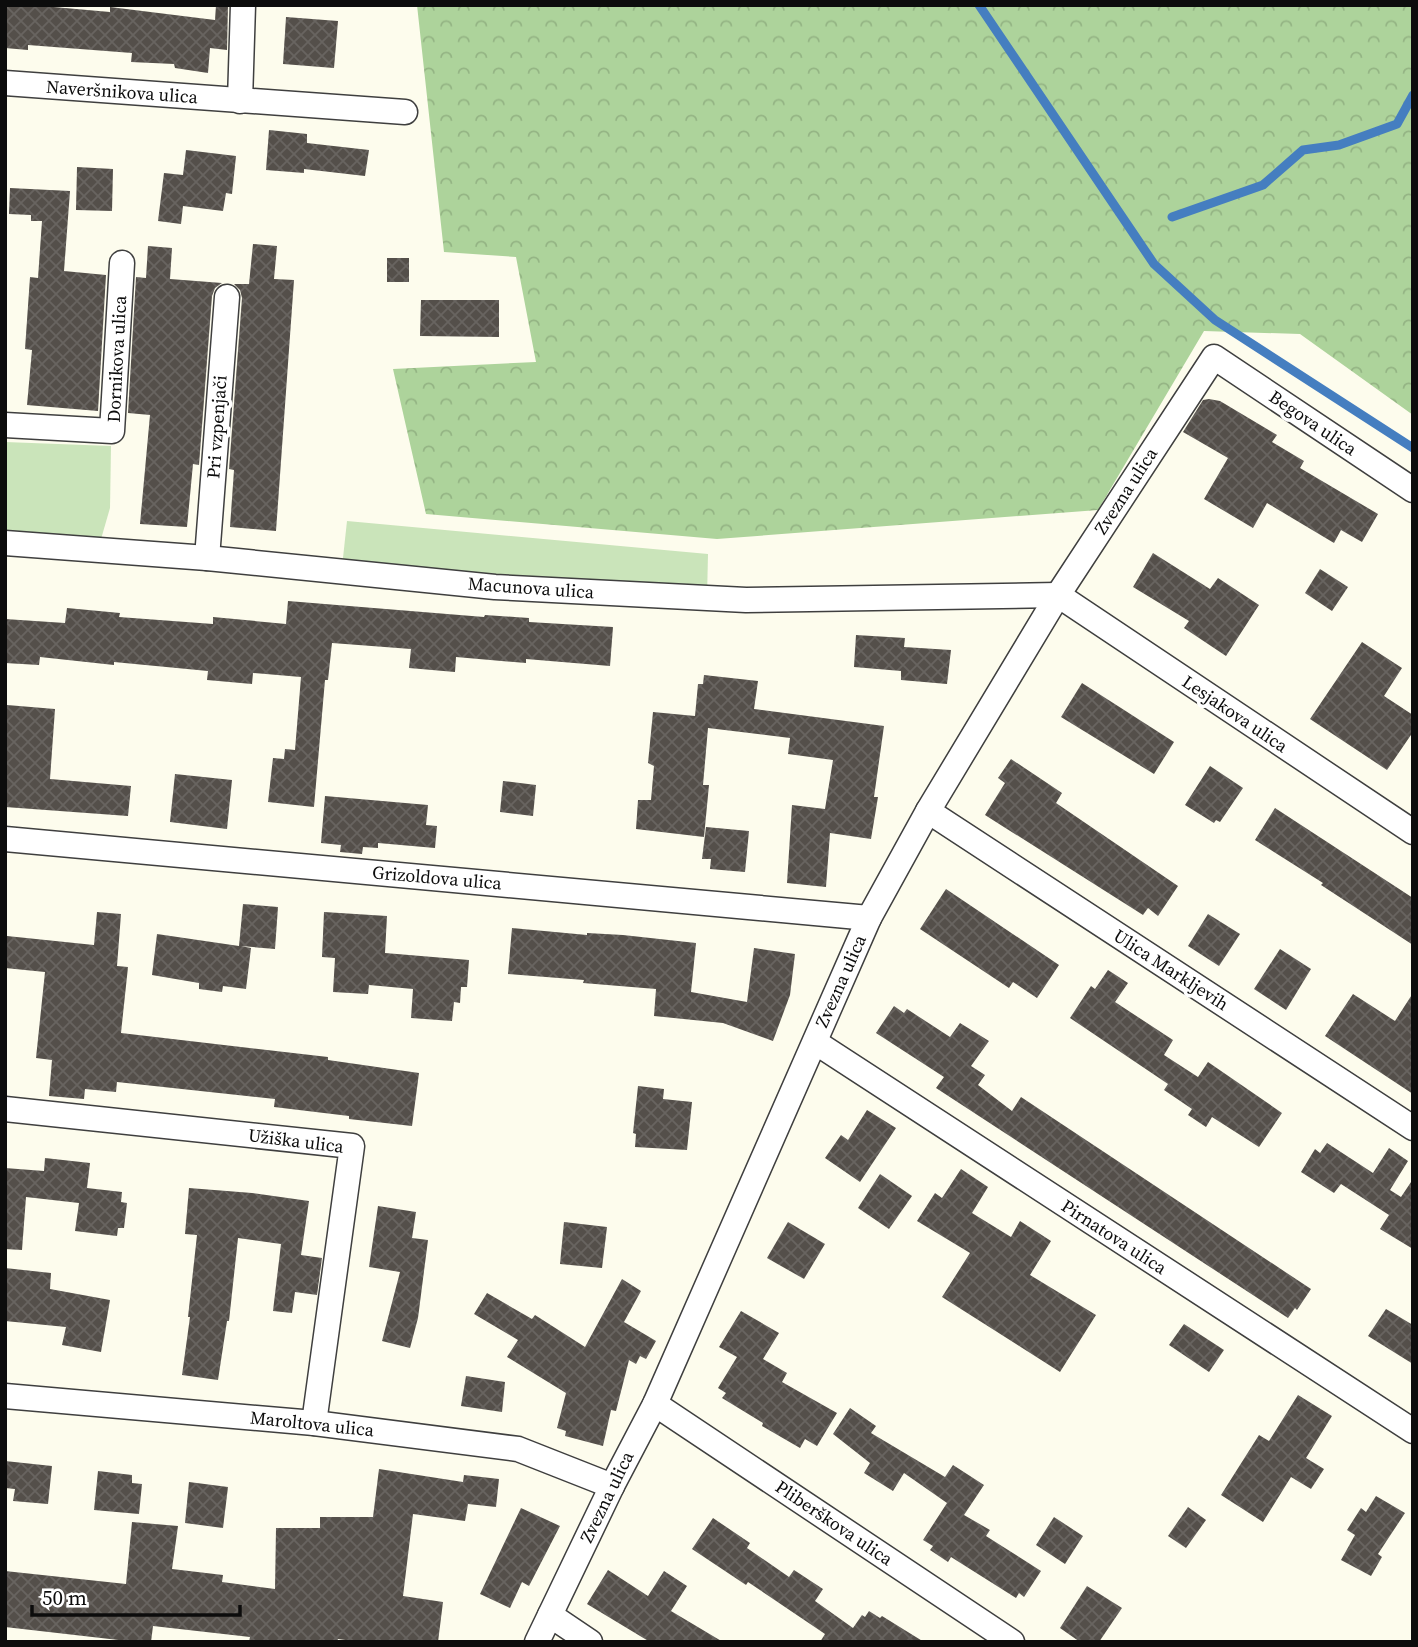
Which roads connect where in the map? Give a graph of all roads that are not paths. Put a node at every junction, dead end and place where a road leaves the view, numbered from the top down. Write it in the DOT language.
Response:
graph roads {
  1 [pos="243,5"];
  2 [pos="5,83"];
  3 [pos="240,101"];
  4 [pos="405,112"];
  5 [pos="122,263"];
  6 [pos="227,297"];
  7 [pos="1213,357"];
  8 [pos="5,425"];
  9 [pos="1413,489"];
  10 [pos="5,543"];
  11 [pos="207,558"];
  12 [pos="1058,595"];
  13 [pos="928,811"];
  14 [pos="1413,832"];
  15 [pos="5,839"];
  16 [pos="869,918"];
  17 [pos="815,1042"];
  18 [pos="5,1109"];
  19 [pos="1413,1128"];
  20 [pos="5,1396"];
  21 [pos="655,1404"];
  22 [pos="314,1423"];
  23 [pos="1413,1431"];
  24 [pos="612,1486"];
  25 [pos="550,1615"];
  26 [pos="537,1642"];
  27 [pos="590,1642"];
  28 [pos="1012,1642"];
  1 -- 3 [label="street"];
  2 -- 3 [label="street, Naveršnikova ulica"];
  3 -- 4 [label="street, Naveršnikova ulica"];
  5 -- 8 [label="street, Dornikova ulica"];
  6 -- 11 [label="street, Pri vzpenjači"];
  7 -- 9 [label="street, Begova ulica"];
  7 -- 12 [label="street, Zvezna ulica"];
  10 -- 11 [label="street, Macunova ulica"];
  11 -- 12 [label="street, Macunova ulica"];
  12 -- 13 [label="street, Zvezna ulica"];
  12 -- 14 [label="street, Lesjakova ulica"];
  13 -- 16 [label="street, Zvezna ulica"];
  13 -- 19 [label="street, Ulica Markljevih"];
  15 -- 16 [label="street, Grizoldova ulica"];
  16 -- 17 [label="street, Zvezna ulica"];
  17 -- 21 [label="street, Zvezna ulica"];
  17 -- 23 [label="street, Pirnatova ulica"];
  18 -- 22 [label="street, Užiška ulica"];
  20 -- 22 [label="street, Maroltova ulica"];
  21 -- 24 [label="street, Zvezna ulica"];
  21 -- 28 [label="street, Pliberškova ulica"];
  22 -- 24 [label="street, Maroltova ulica"];
  24 -- 25 [label="street, Zvezna ulica"];
  25 -- 26 [label="street, Zvezna ulica"];
  25 -- 27 [label="street"];
}
